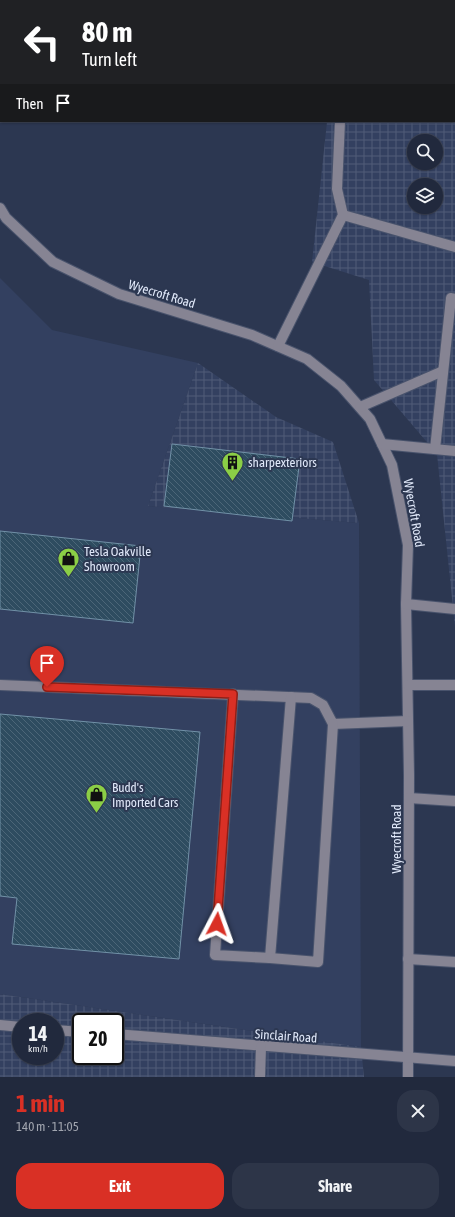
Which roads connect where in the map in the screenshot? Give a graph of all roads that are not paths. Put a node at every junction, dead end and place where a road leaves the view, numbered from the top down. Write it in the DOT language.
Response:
graph roads {
  1 [pos="340,122"];
  2 [pos="0,208"];
  3 [pos="343,215"];
  4 [pos="455,247"];
  5 [pos="455,298"];
  6 [pos="278,346"];
  7 [pos="443,371"];
  8 [pos="360,407"];
  9 [pos="382,444"];
  10 [pos="435,449"];
  11 [pos="455,451"];
  12 [pos="406,604"];
  13 [pos="455,608"];
  14 [pos="0,685"];
  15 [pos="408,685"];
  16 [pos="455,685"];
  17 [pos="233,694"];
  18 [pos="291,697"];
  19 [pos="408,721"];
  20 [pos="333,724"];
  21 [pos="409,798"];
  22 [pos="455,801"];
  23 [pos="270,958"];
  24 [pos="408,960"];
  25 [pos="455,962"];
  26 [pos="0,1025"];
  27 [pos="12,1026"];
  28 [pos="124,1035"];
  29 [pos="261,1047"];
  30 [pos="407,1058"];
  31 [pos="455,1062"];
  32 [pos="260,1077"];
  33 [pos="408,1077"];
  1 -- 3 [label="street"];
  2 -- 6 [label="street, Wyecroft Road"];
  3 -- 4 [label="street"];
  3 -- 6 [label="street"];
  5 -- 7 [label="street"];
  6 -- 8 [label="street, Wyecroft Road"];
  7 -- 8 [label="street"];
  7 -- 10 [label="street"];
  8 -- 9 [label="street, Wyecroft Road"];
  9 -- 10 [label="street"];
  9 -- 12 [label="street, Wyecroft Road"];
  10 -- 11 [label="street"];
  12 -- 13 [label="street"];
  12 -- 15 [label="street, Wyecroft Road"];
  14 -- 17 [label="street"];
  15 -- 16 [label="street"];
  15 -- 19 [label="street, Wyecroft Road"];
  17 -- 18 [label="street"];
  17 -- 23 [label="street"];
  18 -- 20 [label="street"];
  18 -- 23 [label="street"];
  19 -- 20 [label="street"];
  19 -- 21 [label="street, Wyecroft Road"];
  20 -- 23 [label="street"];
  21 -- 22 [label="street"];
  21 -- 24 [label="street, Wyecroft Road"];
  24 -- 25 [label="street"];
  24 -- 30 [label="street, Wyecroft Road"];
  26 -- 27 [label="street"];
  28 -- 29 [label="street, Sinclair Road"];
  29 -- 30 [label="street, Sinclair Road"];
  29 -- 32 [label="street"];
  30 -- 31 [label="street, Sinclair Road"];
  30 -- 33 [label="street, Wyecroft Road"];
}
